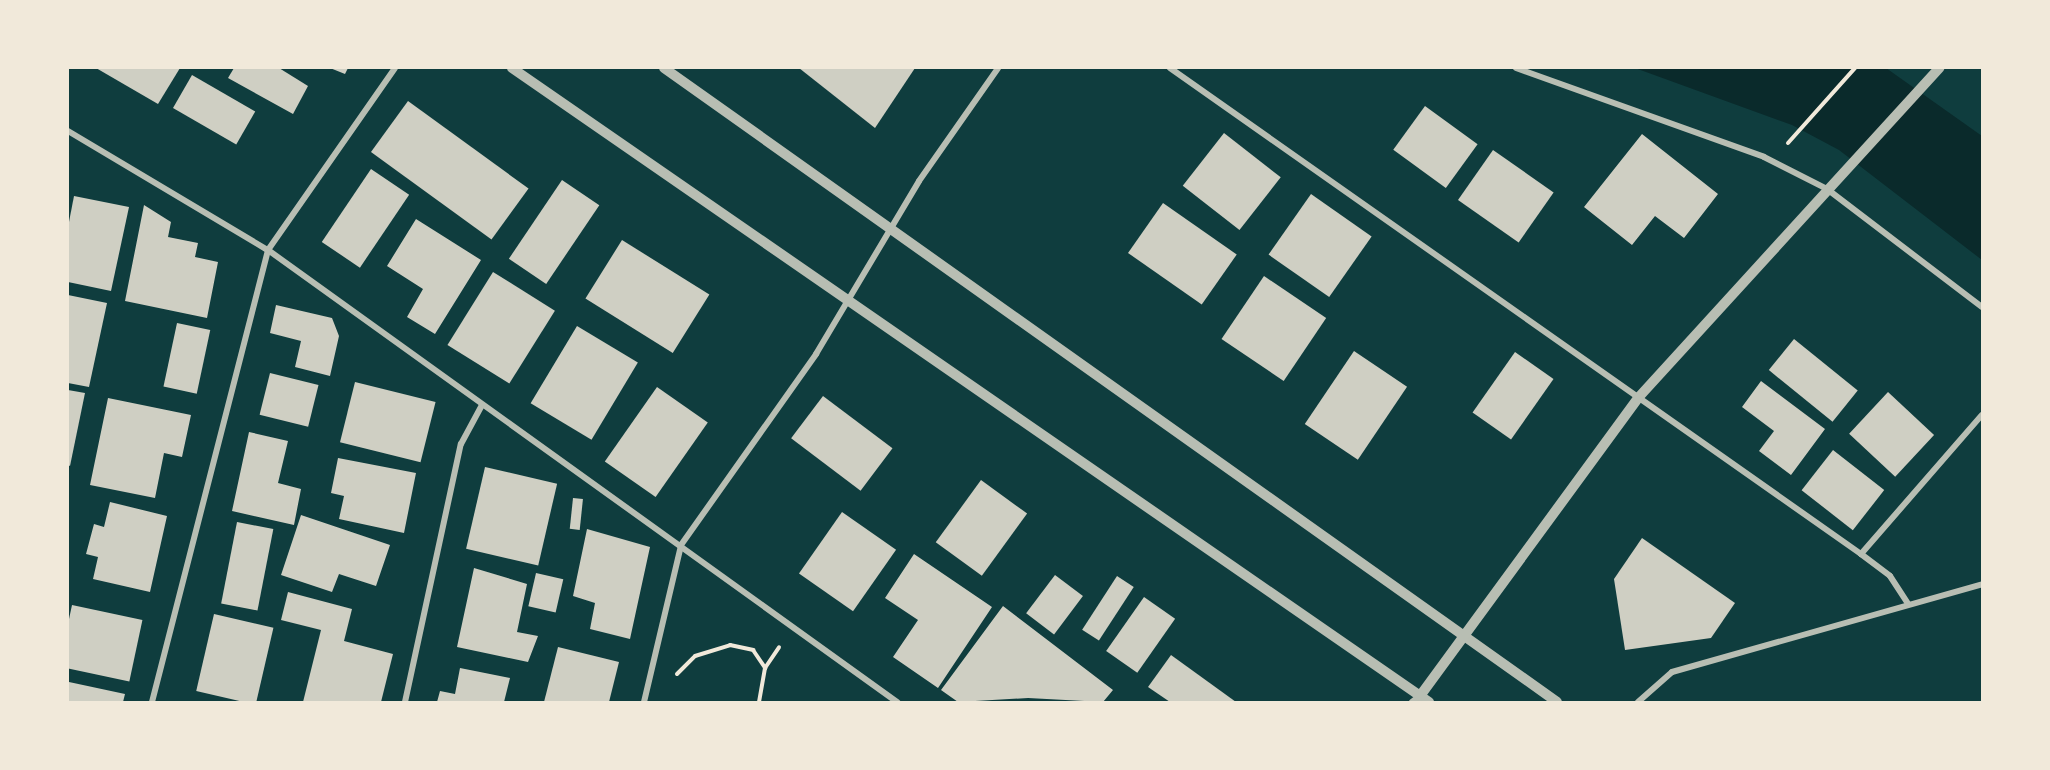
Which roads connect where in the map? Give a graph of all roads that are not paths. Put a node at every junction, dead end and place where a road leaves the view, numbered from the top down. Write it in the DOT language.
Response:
graph roads {
  1 [pos="395,68"];
  2 [pos="513,68"];
  3 [pos="664,68"];
  4 [pos="998,68"];
  5 [pos="1170,68"];
  6 [pos="1516,68"];
  7 [pos="1936,72"];
  8 [pos="68,131"];
  9 [pos="1827,189"];
  10 [pos="891,228"];
  11 [pos="268,250"];
  12 [pos="846,304"];
  13 [pos="1983,307"];
  14 [pos="1638,398"];
  15 [pos="482,405"];
  16 [pos="1983,415"];
  17 [pos="681,545"];
  18 [pos="1861,554"];
  19 [pos="1983,584"];
  20 [pos="1908,604"];
  21 [pos="1464,636"];
  22 [pos="1420,700"];
  23 [pos="152,702"];
  24 [pos="405,702"];
  25 [pos="644,702"];
  26 [pos="897,702"];
  27 [pos="1557,702"];
  28 [pos="1638,702"];
  1 -- 11 [label="street"];
  2 -- 12 [label="street"];
  3 -- 10 [label="street"];
  4 -- 10 [label="street"];
  5 -- 14 [label="street"];
  6 -- 9 [label="street"];
  7 -- 9 [label="street"];
  8 -- 11 [label="street"];
  9 -- 13 [label="street"];
  9 -- 14 [label="street"];
  10 -- 12 [label="street"];
  10 -- 21 [label="street"];
  11 -- 15 [label="street"];
  11 -- 23 [label="street"];
  12 -- 17 [label="street"];
  12 -- 22 [label="street"];
  14 -- 18 [label="street"];
  14 -- 21 [label="street"];
  15 -- 17 [label="street"];
  15 -- 24 [label="street"];
  16 -- 18 [label="street"];
  17 -- 25 [label="street"];
  17 -- 26 [label="street"];
  18 -- 20 [label="street"];
  19 -- 20 [label="street"];
  20 -- 28 [label="street"];
  21 -- 22 [label="street"];
  21 -- 27 [label="street"];
}
